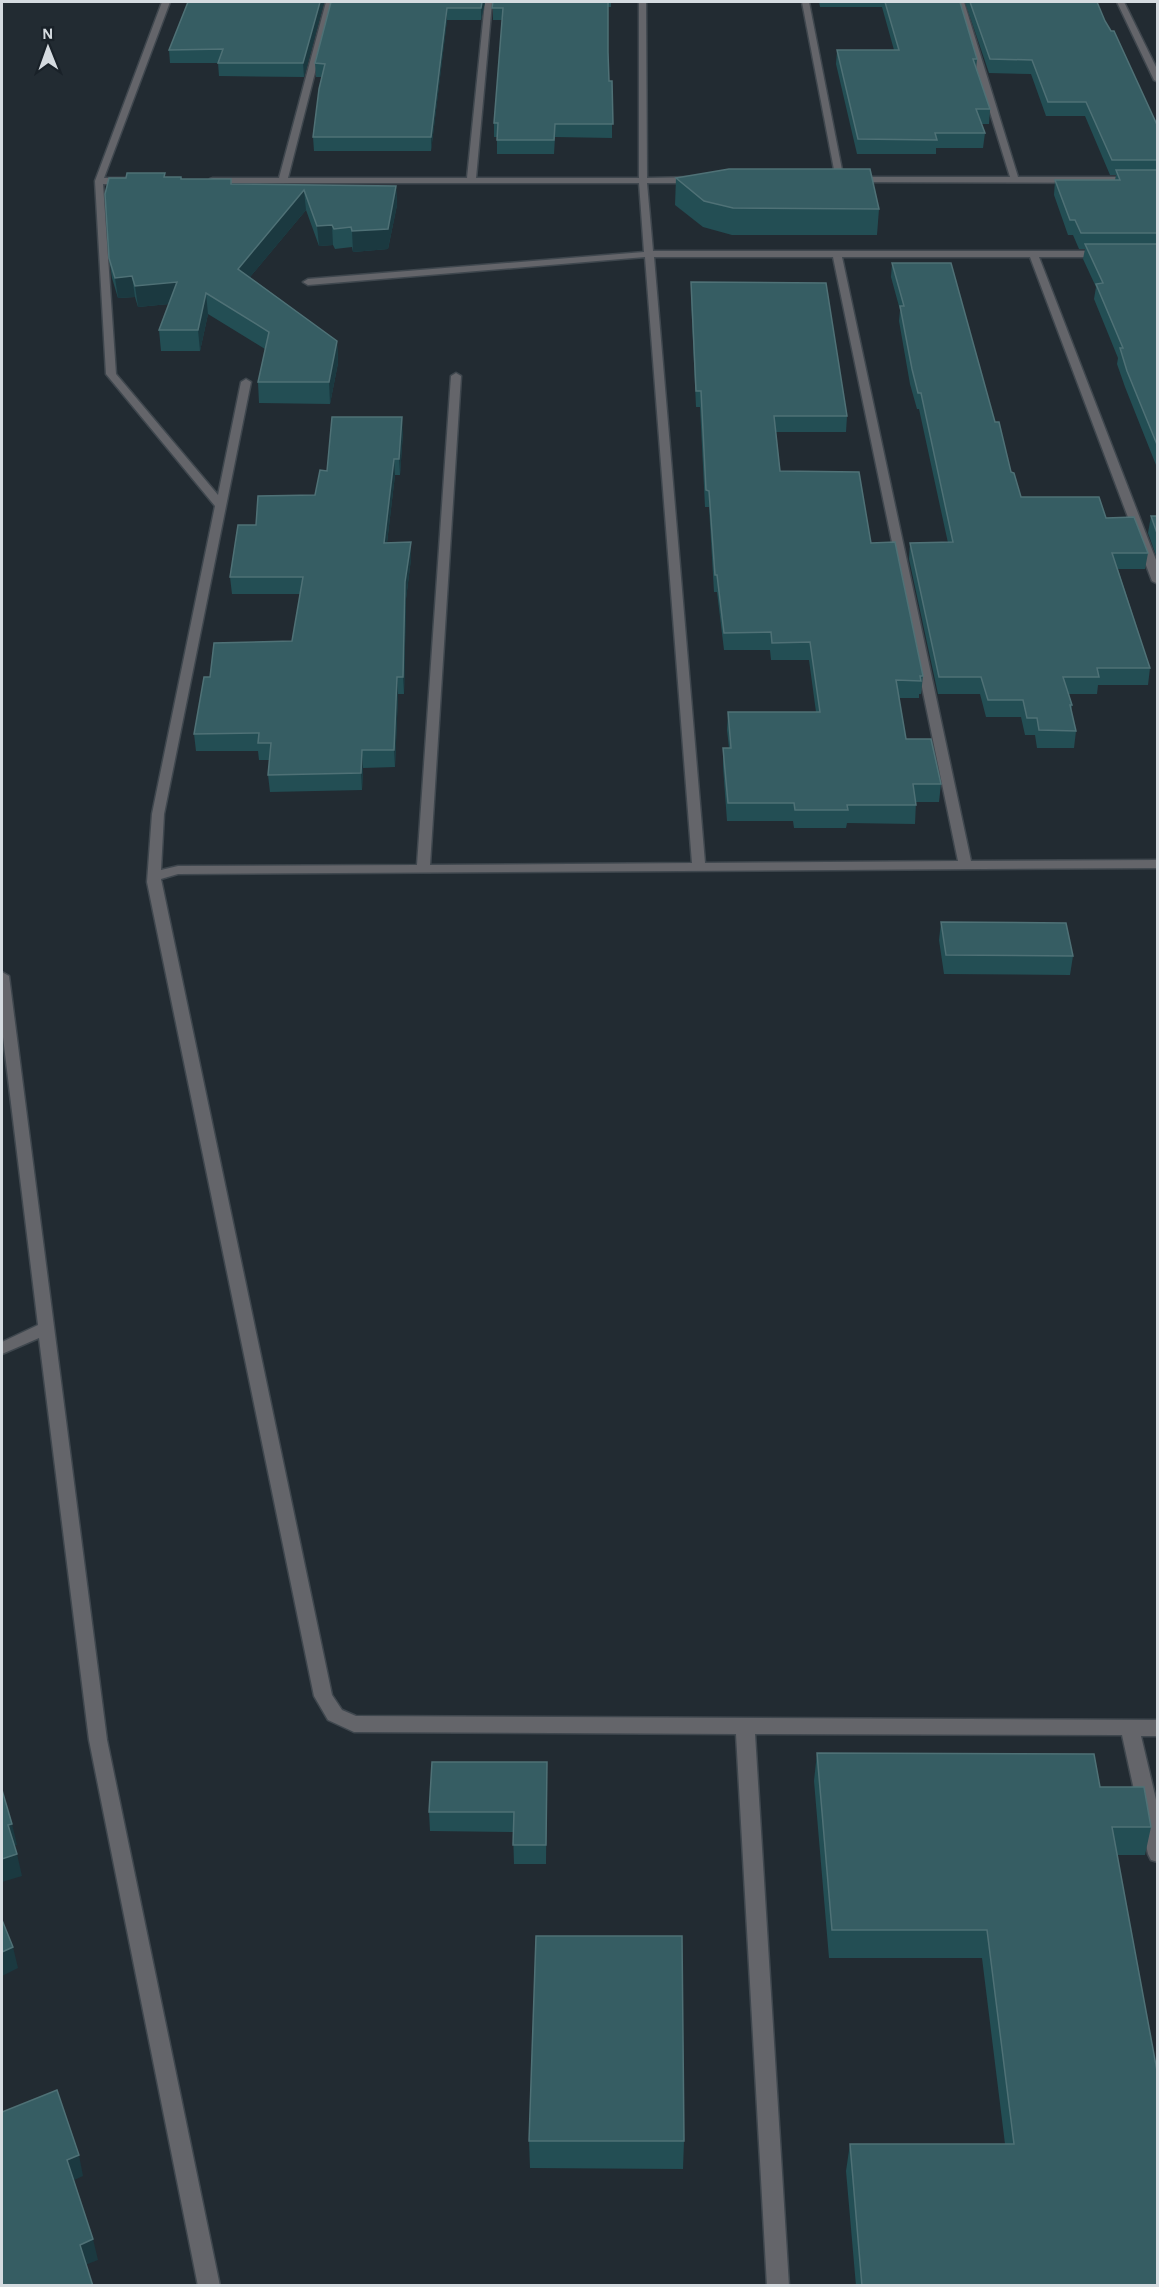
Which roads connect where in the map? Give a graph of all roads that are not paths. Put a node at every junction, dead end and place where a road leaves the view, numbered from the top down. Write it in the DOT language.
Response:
graph roads {
  1 [pos="166,2"];
  2 [pos="329,2"];
  3 [pos="488,2"];
  4 [pos="644,2"];
  5 [pos="805,2"];
  6 [pos="960,2"];
  7 [pos="1120,2"];
  8 [pos="1158,80"];
  9 [pos="643,180"];
  10 [pos="701,180"];
  11 [pos="829,180"];
  12 [pos="840,180"];
  13 [pos="1015,180"];
  14 [pos="1158,180"];
  15 [pos="141,181"];
  16 [pos="200,181"];
  17 [pos="283,181"];
  18 [pos="471,181"];
  19 [pos="99,182"];
  20 [pos="649,254"];
  21 [pos="837,254"];
  22 [pos="1033,254"];
  23 [pos="1112,254"];
  24 [pos="309,282"];
  25 [pos="456,376"];
  26 [pos="246,382"];
  27 [pos="221,506"];
  28 [pos="1158,581"];
  29 [pos="965,864"];
  30 [pos="1158,864"];
  31 [pos="699,868"];
  32 [pos="423,870"];
  33 [pos="155,876"];
  34 [pos="2,976"];
  35 [pos="46,1328"];
  36 [pos="2,1348"];
  37 [pos="745,1726"];
  38 [pos="1130,1728"];
  39 [pos="1158,1728"];
  40 [pos="1158,1854"];
  41 [pos="209,2286"];
  42 [pos="778,2286"];
  1 -- 19 [label="street"];
  2 -- 17 [label="street"];
  3 -- 18 [label="street"];
  4 -- 9 [label="street"];
  5 -- 12 [label="street"];
  6 -- 13 [label="street"];
  7 -- 8 [label="street"];
  9 -- 10 [label="street"];
  9 -- 18 [label="street"];
  9 -- 20 [label="street"];
  11 -- 12 [label="street"];
  12 -- 13 [label="street"];
  13 -- 14 [label="street"];
  15 -- 19 [label="street"];
  16 -- 17 [label="street"];
  17 -- 18 [label="street"];
  19 -- 27 [label="street"];
  20 -- 21 [label="street"];
  20 -- 24 [label="street"];
  20 -- 31 [label="street"];
  21 -- 22 [label="street"];
  21 -- 29 [label="street"];
  22 -- 23 [label="street"];
  22 -- 28 [label="street"];
  25 -- 32 [label="street"];
  26 -- 27 [label="street"];
  27 -- 33 [label="street"];
  29 -- 30 [label="street"];
  29 -- 31 [label="street"];
  31 -- 32 [label="street"];
  32 -- 33 [label="street"];
  33 -- 37 [label="street"];
  34 -- 35 [label="street"];
  35 -- 36 [label="street"];
  35 -- 41 [label="street"];
  37 -- 38 [label="street"];
  37 -- 42 [label="street"];
  38 -- 39 [label="street"];
  38 -- 40 [label="street"];
}
